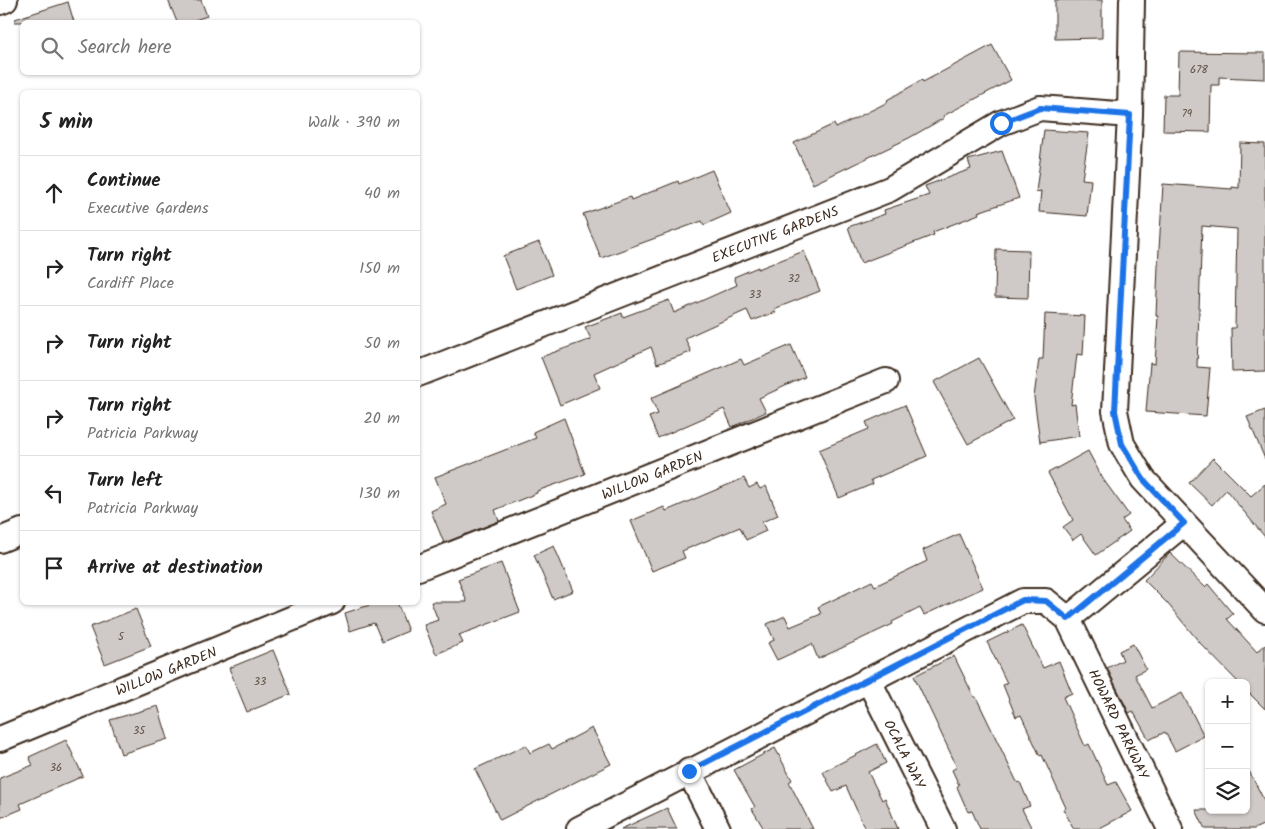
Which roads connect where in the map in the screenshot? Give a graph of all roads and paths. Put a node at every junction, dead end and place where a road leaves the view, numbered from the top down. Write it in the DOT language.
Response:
graph roads {
  1 [pos="5,0"];
  2 [pos="1132,0"];
  3 [pos="0,2"];
  4 [pos="1130,115"];
  5 [pos="420,373"];
  6 [pos="886,382"];
  7 [pos="1184,523"];
  8 [pos="20,532"];
  9 [pos="0,540"];
  10 [pos="420,567"];
  11 [pos="318,605"];
  12 [pos="1265,610"];
  13 [pos="1068,619"];
  14 [pos="868,679"];
  15 [pos="0,739"];
  16 [pos="689,771"];
  17 [pos="579,829"];
  18 [pos="718,829"];
  19 [pos="943,829"];
  20 [pos="1170,829"];
  1 -- 3 [label="street"];
  2 -- 4 [label="street"];
  4 -- 5 [label="street, EXECUTIVE GARDENS"];
  4 -- 7 [label="street"];
  6 -- 10 [label="street, WILLOW GARDEN"];
  7 -- 12 [label="street"];
  7 -- 13 [label="street"];
  8 -- 9 [label="street"];
  11 -- 15 [label="street, WILLOW GARDEN"];
  13 -- 14 [label="street"];
  13 -- 20 [label="street, HOWARD PARKWAY"];
  14 -- 16 [label="street"];
  14 -- 19 [label="street, OCALA WAY"];
  16 -- 17 [label="street"];
  16 -- 18 [label="street"];
}
